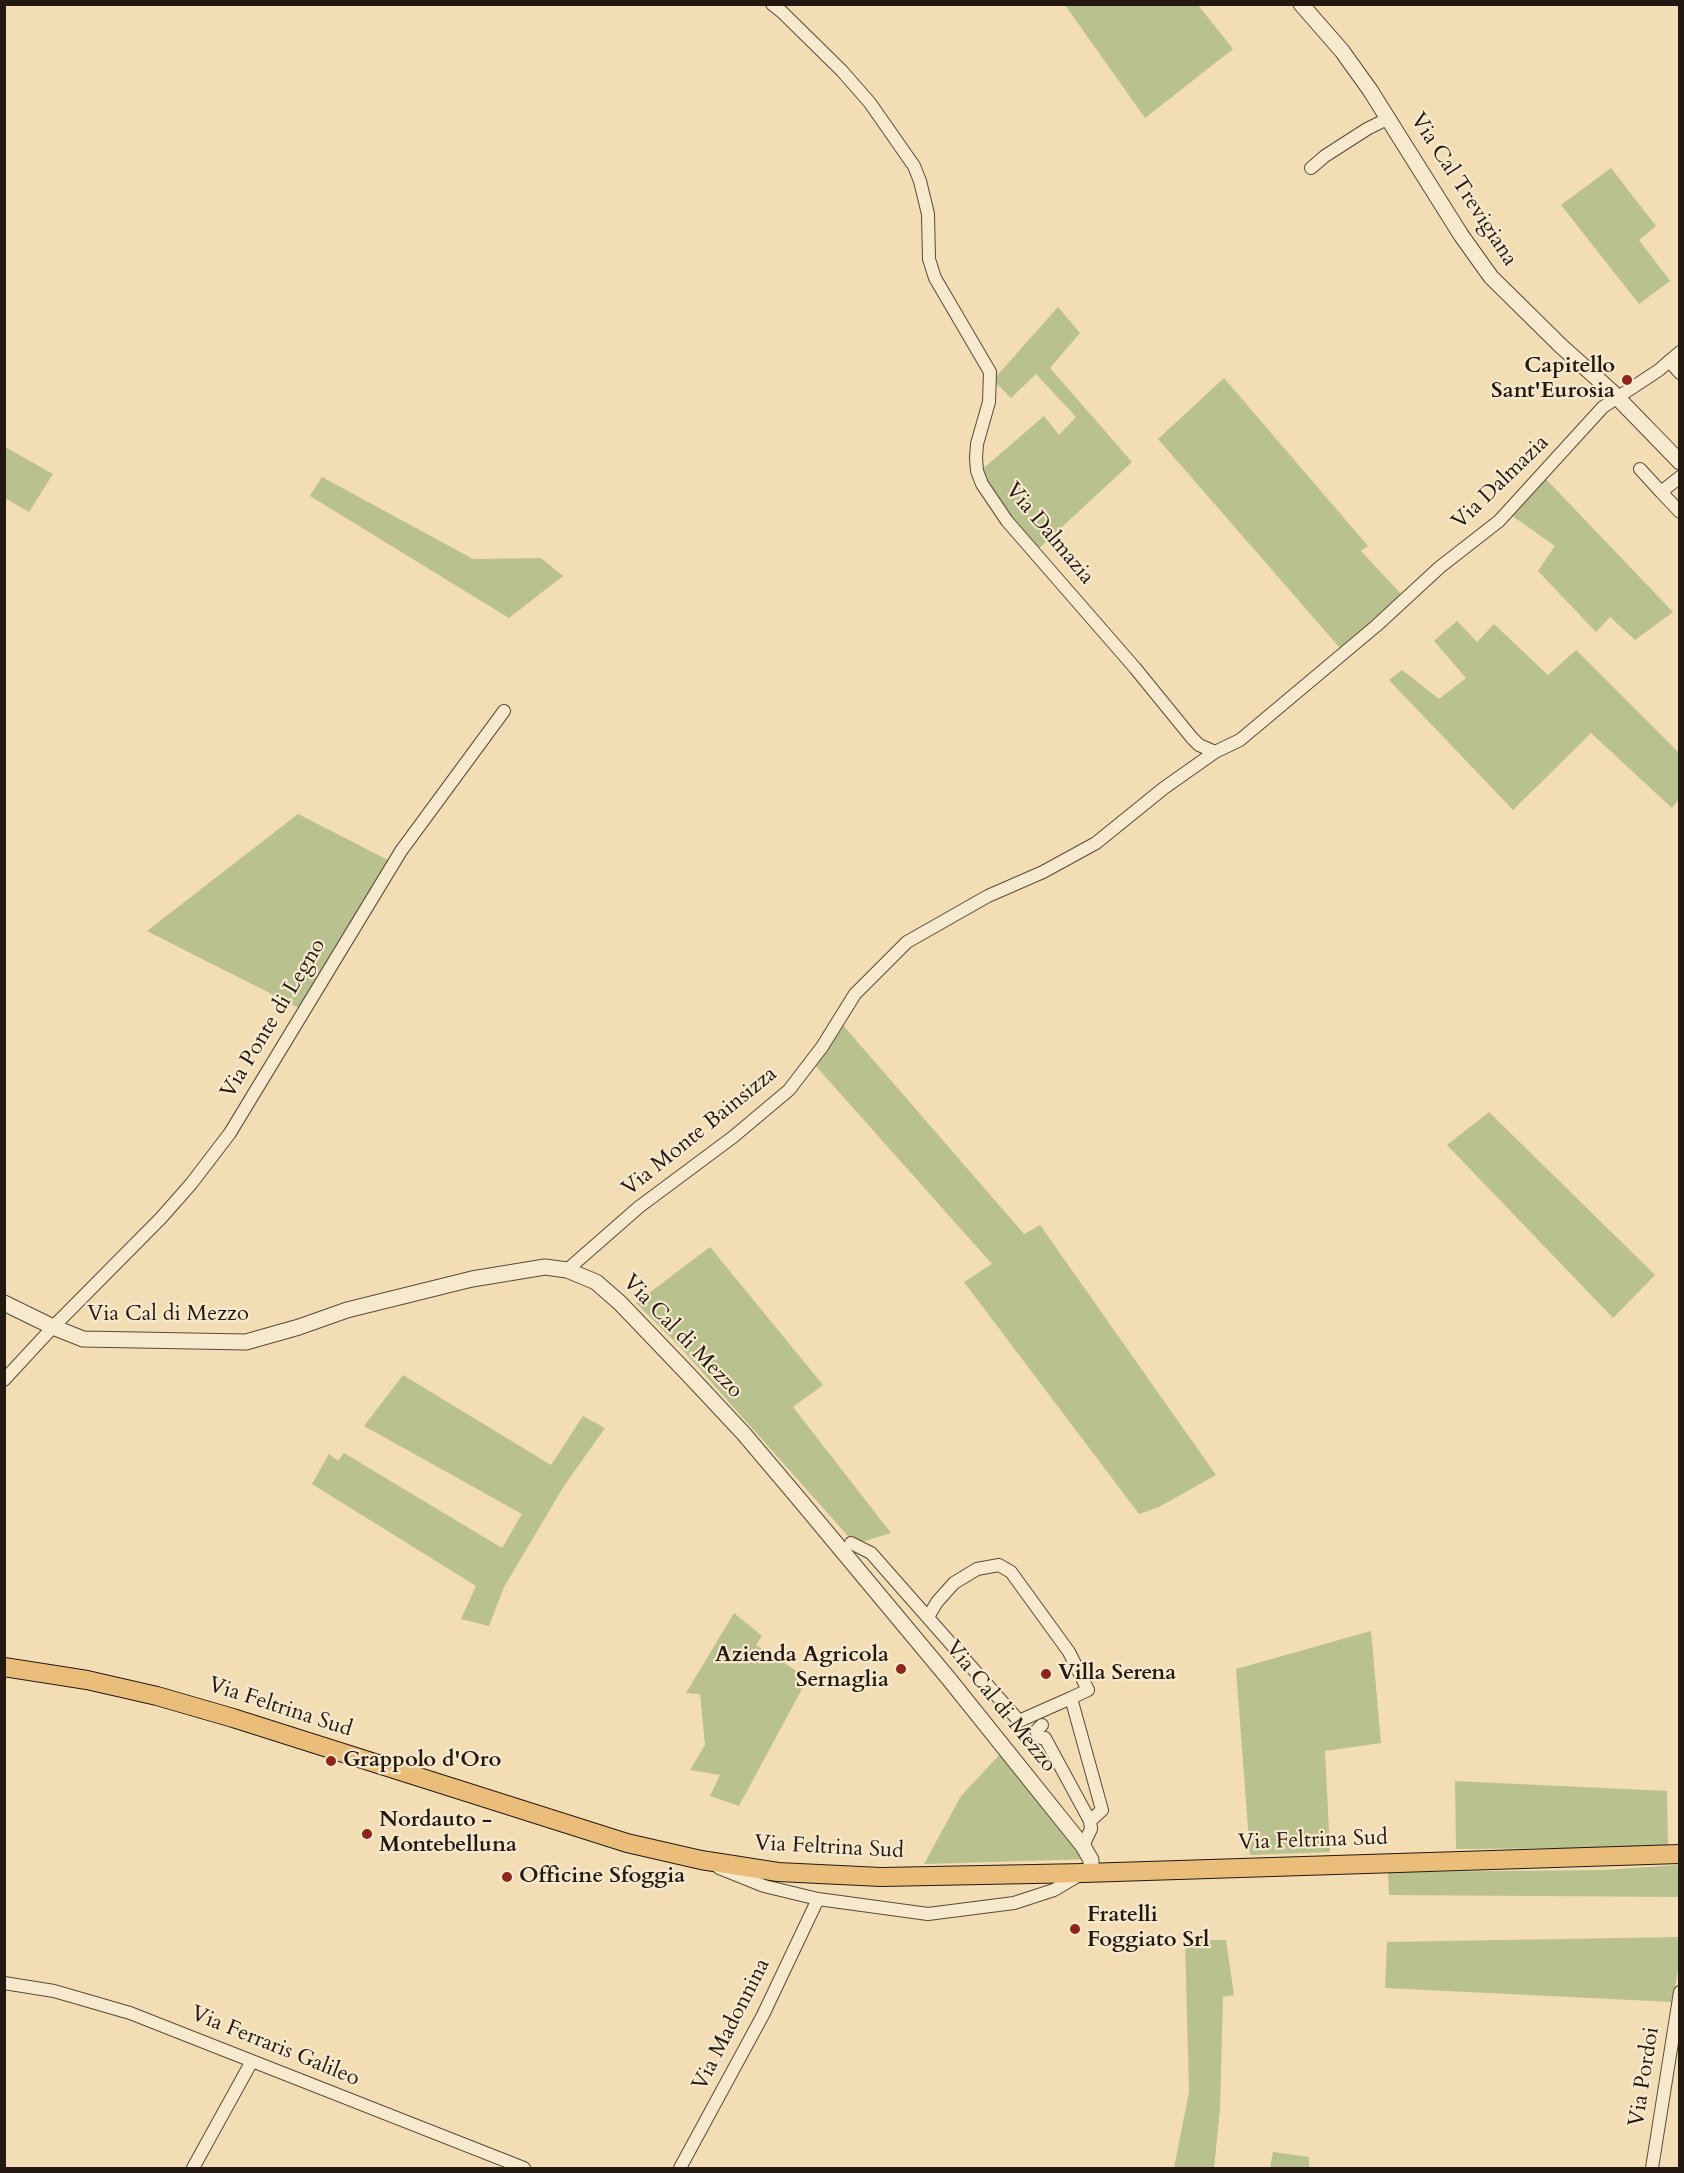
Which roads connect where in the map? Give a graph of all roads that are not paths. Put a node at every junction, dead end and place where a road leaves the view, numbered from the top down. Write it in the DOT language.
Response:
graph roads {
  1 [pos="772,4"];
  2 [pos="1301,4"];
  3 [pos="1389,118"];
  4 [pos="1311,168"];
  5 [pos="1680,352"];
  6 [pos="1668,362"];
  7 [pos="1680,373"];
  8 [pos="1618,398"];
  9 [pos="1680,462"];
  10 [pos="1640,469"];
  11 [pos="1680,477"];
  12 [pos="1661,492"];
  13 [pos="1680,512"];
  14 [pos="504,711"];
  15 [pos="1215,752"];
  16 [pos="918,936"];
  17 [pos="567,1270"];
  18 [pos="4,1303"];
  19 [pos="53,1327"];
  20 [pos="4,1380"];
  21 [pos="851,1543"];
  22 [pos="928,1617"];
  23 [pos="4,1667"];
  24 [pos="1071,1698"];
  25 [pos="1034,1714"];
  26 [pos="1090,1821"];
  27 [pos="1083,1845"];
  28 [pos="1680,1854"];
  29 [pos="701,1860"];
  30 [pos="1088,1873"];
  31 [pos="818,1899"];
  32 [pos="4,1983"];
  33 [pos="1680,1992"];
  34 [pos="252,2061"];
  35 [pos="193,2169"];
  36 [pos="524,2169"];
  37 [pos="680,2169"];
  38 [pos="1652,2169"];
  1 -- 15 [label="street, Via Dalmazia"];
  2 -- 3 [label="street, Via Cal Trevigiana"];
  3 -- 4 [label="street"];
  3 -- 8 [label="street, Via Cal Trevigiana"];
  5 -- 6 [label="street, Via Dalmazia"];
  6 -- 7 [label="street"];
  6 -- 8 [label="street, Via Dalmazia"];
  8 -- 9 [label="street, Via Cal Trevigiana"];
  8 -- 15 [label="street, Via Dalmazia"];
  10 -- 12 [label="street"];
  11 -- 12 [label="street"];
  12 -- 13 [label="street"];
  14 -- 19 [label="street, Via Ponte di Legno"];
  15 -- 16 [label="street, Via Dalmazia"];
  16 -- 17 [label="street, Via Monte Bainsizza"];
  17 -- 19 [label="street, Via Cal di Mezzo"];
  17 -- 27 [label="street, Via Cal di Mezzo"];
  18 -- 19 [label="street, Via Cal di Mezzo"];
  19 -- 20 [label="street, Via Ponte di Legno"];
  21 -- 22 [label="street"];
  22 -- 24 [label="street"];
  22 -- 25 [label="street"];
  23 -- 29 [label="main road, Via Feltrina Sud"];
  24 -- 25 [label="street"];
  24 -- 26 [label="street"];
  25 -- 26 [label="street"];
  26 -- 27 [label="street"];
  27 -- 30 [label="street, Via Cal di Mezzo"];
  28 -- 30 [label="main road, Via Feltrina Sud"];
  29 -- 30 [label="main road, Via Feltrina Sud"];
  29 -- 31 [label="street"];
  30 -- 31 [label="street"];
  31 -- 37 [label="street, Via Madonnina"];
  32 -- 34 [label="street, Via Ferraris Galileo"];
  33 -- 38 [label="street, Via Pordoi"];
  34 -- 35 [label="street"];
  34 -- 36 [label="street, Via Ferraris Galileo"];
}
